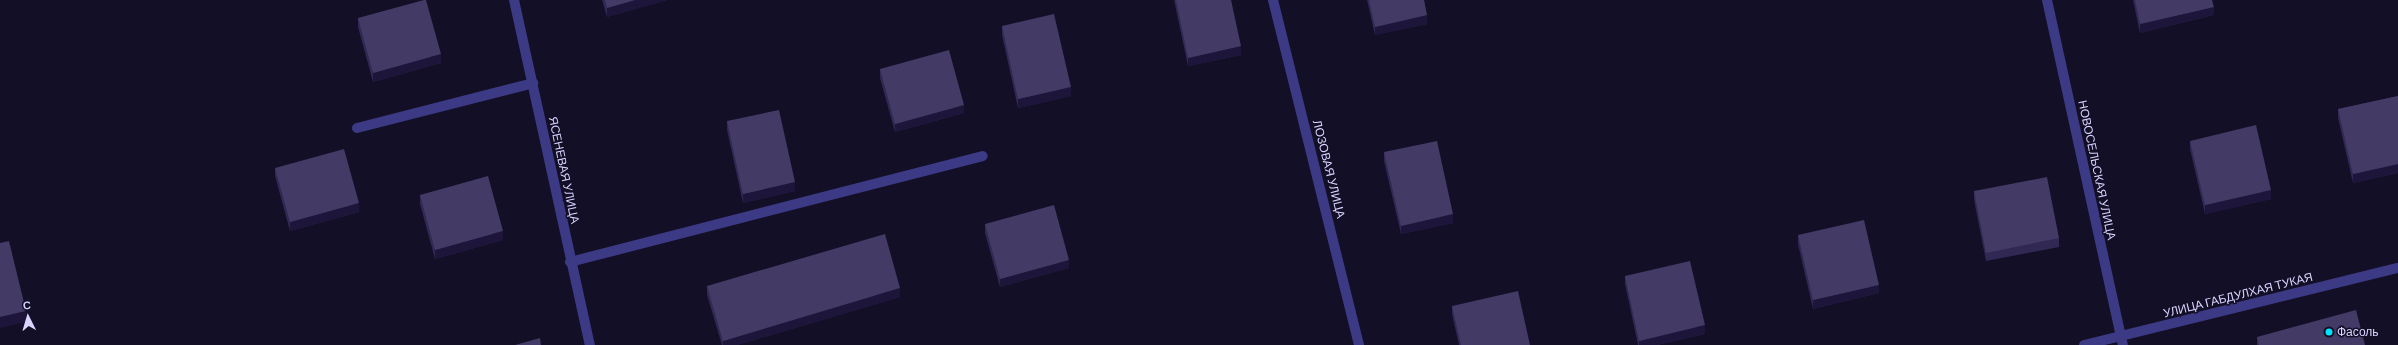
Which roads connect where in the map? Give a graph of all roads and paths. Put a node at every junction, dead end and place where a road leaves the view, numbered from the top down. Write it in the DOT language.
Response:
graph roads {
  1 [pos="514,0"];
  2 [pos="1273,0"];
  3 [pos="2047,0"];
  4 [pos="533,83"];
  5 [pos="357,128"];
  6 [pos="983,156"];
  7 [pos="570,262"];
  8 [pos="2398,268"];
  9 [pos="2122,341"];
  10 [pos="590,345"];
  11 [pos="1359,345"];
  12 [pos="2084,345"];
  1 -- 4 [label="street, ЯСЕНЕВАЯ УЛИЦА"];
  2 -- 11 [label="street, ЛОЗОВАЯ УЛИЦА"];
  3 -- 9 [label="street, НОВОСЕЛЬСКАЯ УЛИЦА"];
  4 -- 5 [label="street"];
  4 -- 7 [label="street, ЯСЕНЕВАЯ УЛИЦА"];
  6 -- 7 [label="street"];
  7 -- 10 [label="street, ЯСЕНЕВАЯ УЛИЦА"];
  8 -- 9 [label="street, УЛИЦА ГАБДУЛХАЯ ТУКАЯ"];
  9 -- 12 [label="street, УЛИЦА ГАБДУЛХАЯ ТУКАЯ"];
}
